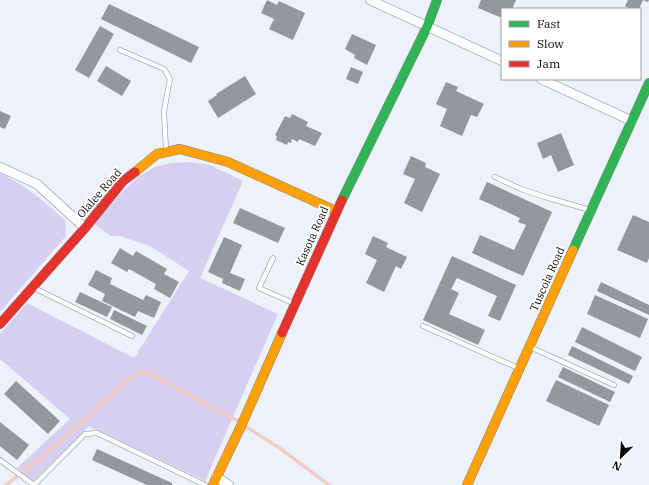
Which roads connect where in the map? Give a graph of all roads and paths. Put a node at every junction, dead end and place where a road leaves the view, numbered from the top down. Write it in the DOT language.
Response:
graph roads {
  1 [pos="370,0"];
  2 [pos="437,0"];
  3 [pos="427,26"];
  4 [pos="120,50"];
  5 [pos="501,61"];
  6 [pos="543,80"];
  7 [pos="649,83"];
  8 [pos="632,121"];
  9 [pos="166,152"];
  10 [pos="0,167"];
  11 [pos="495,177"];
  12 [pos="592,210"];
  13 [pos="336,211"];
  14 [pos="85,228"];
  15 [pos="273,258"];
  16 [pos="33,287"];
  17 [pos="295,304"];
  18 [pos="0,324"];
  19 [pos="423,326"];
  20 [pos="132,336"];
  21 [pos="530,347"];
  22 [pos="520,369"];
  23 [pos="614,385"];
  24 [pos="0,460"];
  25 [pos="214,481"];
  26 [pos="205,485"];
  27 [pos="229,485"];
  28 [pos="467,485"];
  1 -- 3 [label="street"];
  2 -- 3 [label="street, Kasota Road"];
  3 -- 5 [label="street"];
  3 -- 13 [label="street, Kasota Road"];
  4 -- 9 [label="lane"];
  6 -- 8 [label="street"];
  7 -- 8 [label="street, Tuscola Road"];
  8 -- 12 [label="street, Tuscola Road"];
  9 -- 13 [label="street, Olalee Road"];
  9 -- 14 [label="street, Olalee Road"];
  10 -- 14 [label="street"];
  11 -- 12 [label="lane"];
  12 -- 21 [label="street, Tuscola Road"];
  13 -- 17 [label="street, Kasota Road"];
  14 -- 16 [label="street, Olalee Road"];
  15 -- 17 [label="lane"];
  16 -- 18 [label="street, Olalee Road"];
  16 -- 20 [label="lane"];
  17 -- 25 [label="street, Kasota Road"];
  19 -- 22 [label="lane"];
  21 -- 22 [label="street, Tuscola Road"];
  21 -- 23 [label="lane"];
  22 -- 28 [label="street, Tuscola Road"];
  24 -- 26 [label="lane"];
  25 -- 27 [label="street"];
}
